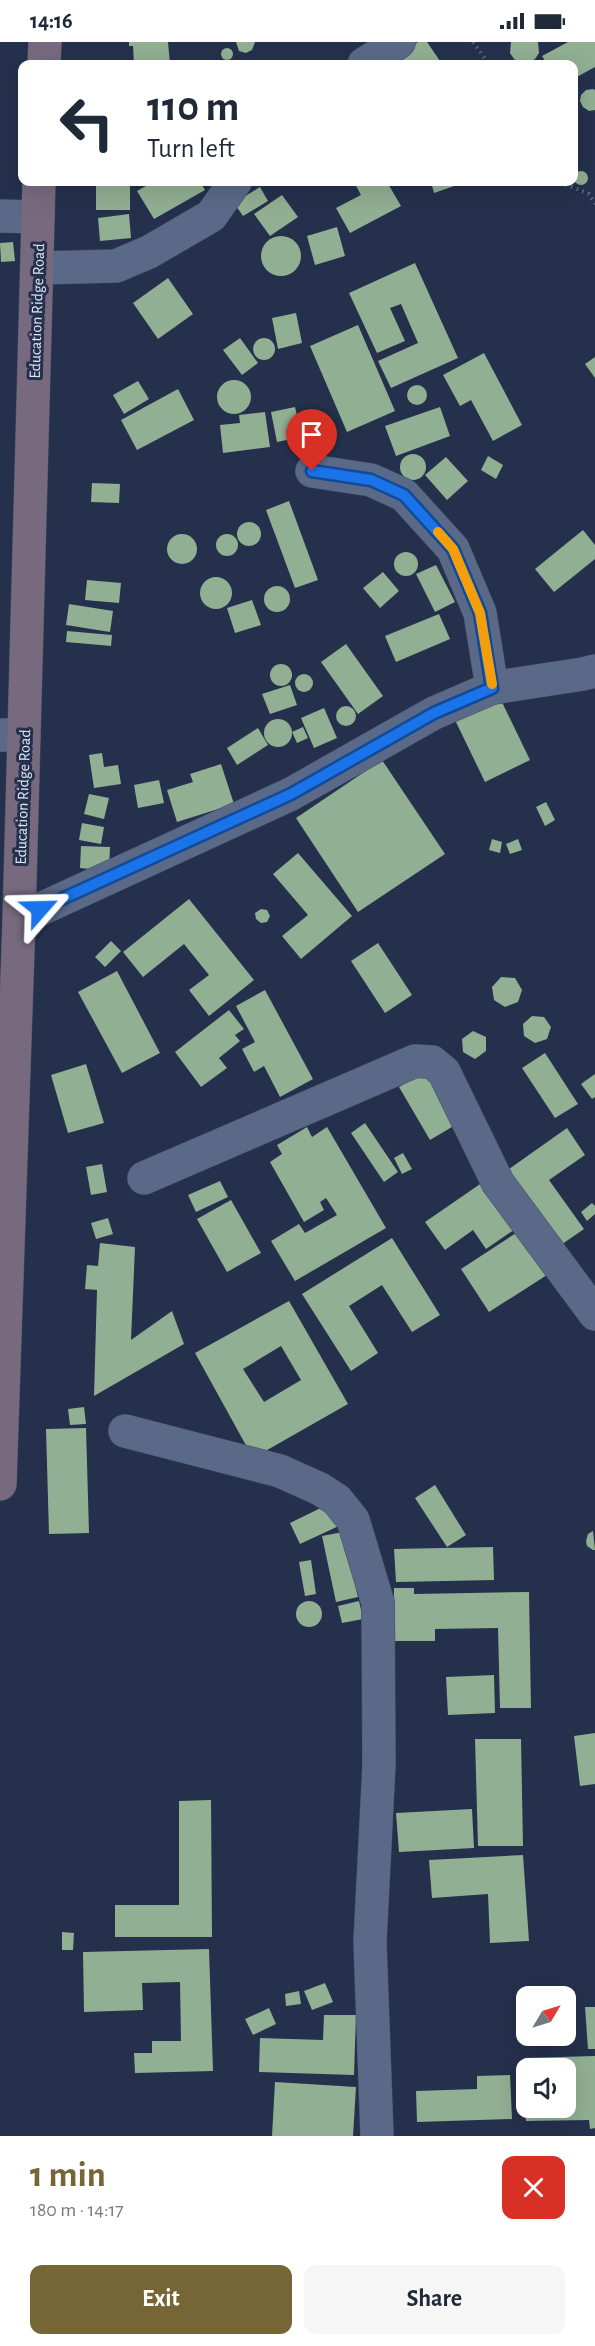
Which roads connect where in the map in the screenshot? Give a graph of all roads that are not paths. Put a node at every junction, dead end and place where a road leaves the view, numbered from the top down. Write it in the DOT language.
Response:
graph roads {
  1 [pos="45,42"];
  2 [pos="399,42"];
  3 [pos="44,60"];
  4 [pos="370,60"];
  5 [pos="39,186"];
  6 [pos="232,186"];
  7 [pos="0,216"];
  8 [pos="38,217"];
  9 [pos="37,268"];
  10 [pos="312,471"];
  11 [pos="595,670"];
  12 [pos="492,688"];
  13 [pos="12,735"];
  14 [pos="19,919"];
  15 [pos="144,1178"];
  16 [pos="595,1314"];
  17 [pos="124,1431"];
  18 [pos="0,1484"];
  19 [pos="377,2136"];
  1 -- 3 [label="main road"];
  2 -- 4 [label="street"];
  5 -- 8 [label="main road, Education Ridge Road"];
  6 -- 9 [label="street"];
  7 -- 8 [label="street"];
  8 -- 9 [label="main road, Education Ridge Road"];
  9 -- 13 [label="main road, Education Ridge Road"];
  10 -- 12 [label="street"];
  11 -- 12 [label="street"];
  12 -- 14 [label="street"];
  13 -- 14 [label="main road, Education Ridge Road"];
  14 -- 18 [label="main road, Education Ridge Road"];
  15 -- 16 [label="street"];
  17 -- 19 [label="street"];
}
